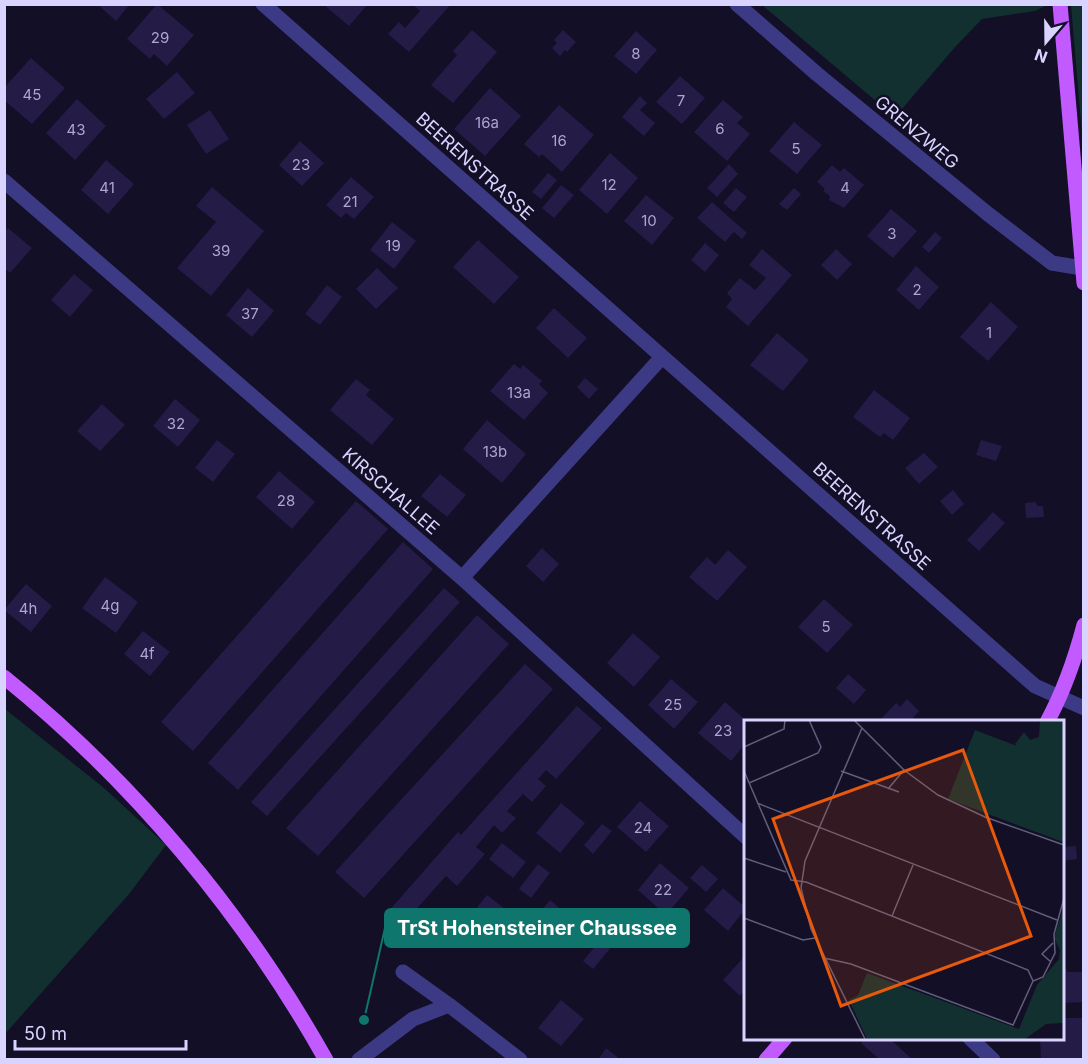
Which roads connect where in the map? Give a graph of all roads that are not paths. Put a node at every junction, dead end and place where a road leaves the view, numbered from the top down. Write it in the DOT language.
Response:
graph roads {
  1 [pos="263,4"];
  2 [pos="737,4"];
  3 [pos="1060,4"];
  4 [pos="4,181"];
  5 [pos="1083,276"];
  6 [pos="662,357"];
  7 [pos="462,578"];
  8 [pos="1083,625"];
  9 [pos="4,677"];
  10 [pos="1061,697"];
  11 [pos="1083,708"];
  12 [pos="1048,720"];
  13 [pos="744,835"];
  14 [pos="403,972"];
  15 [pos="449,1005"];
  16 [pos="783,1040"];
  17 [pos="972,1040"];
  18 [pos="326,1059"];
  19 [pos="359,1059"];
  20 [pos="520,1059"];
  21 [pos="766,1059"];
  22 [pos="993,1059"];
  1 -- 6 [label="street, BEERENSTRASSE"];
  2 -- 5 [label="street, GRENZWEG"];
  3 -- 5 [label="main road"];
  4 -- 7 [label="street, KIRSCHALLEE"];
  6 -- 7 [label="street"];
  6 -- 10 [label="street, BEERENSTRASSE"];
  7 -- 13 [label="street, KIRSCHALLEE"];
  8 -- 10 [label="main road"];
  9 -- 18 [label="main road"];
  10 -- 11 [label="street, BEERENSTRASSE"];
  10 -- 12 [label="main road"];
  14 -- 15 [label="street"];
  15 -- 19 [label="street"];
  15 -- 20 [label="street"];
  16 -- 21 [label="main road"];
  17 -- 22 [label="street"];
}
